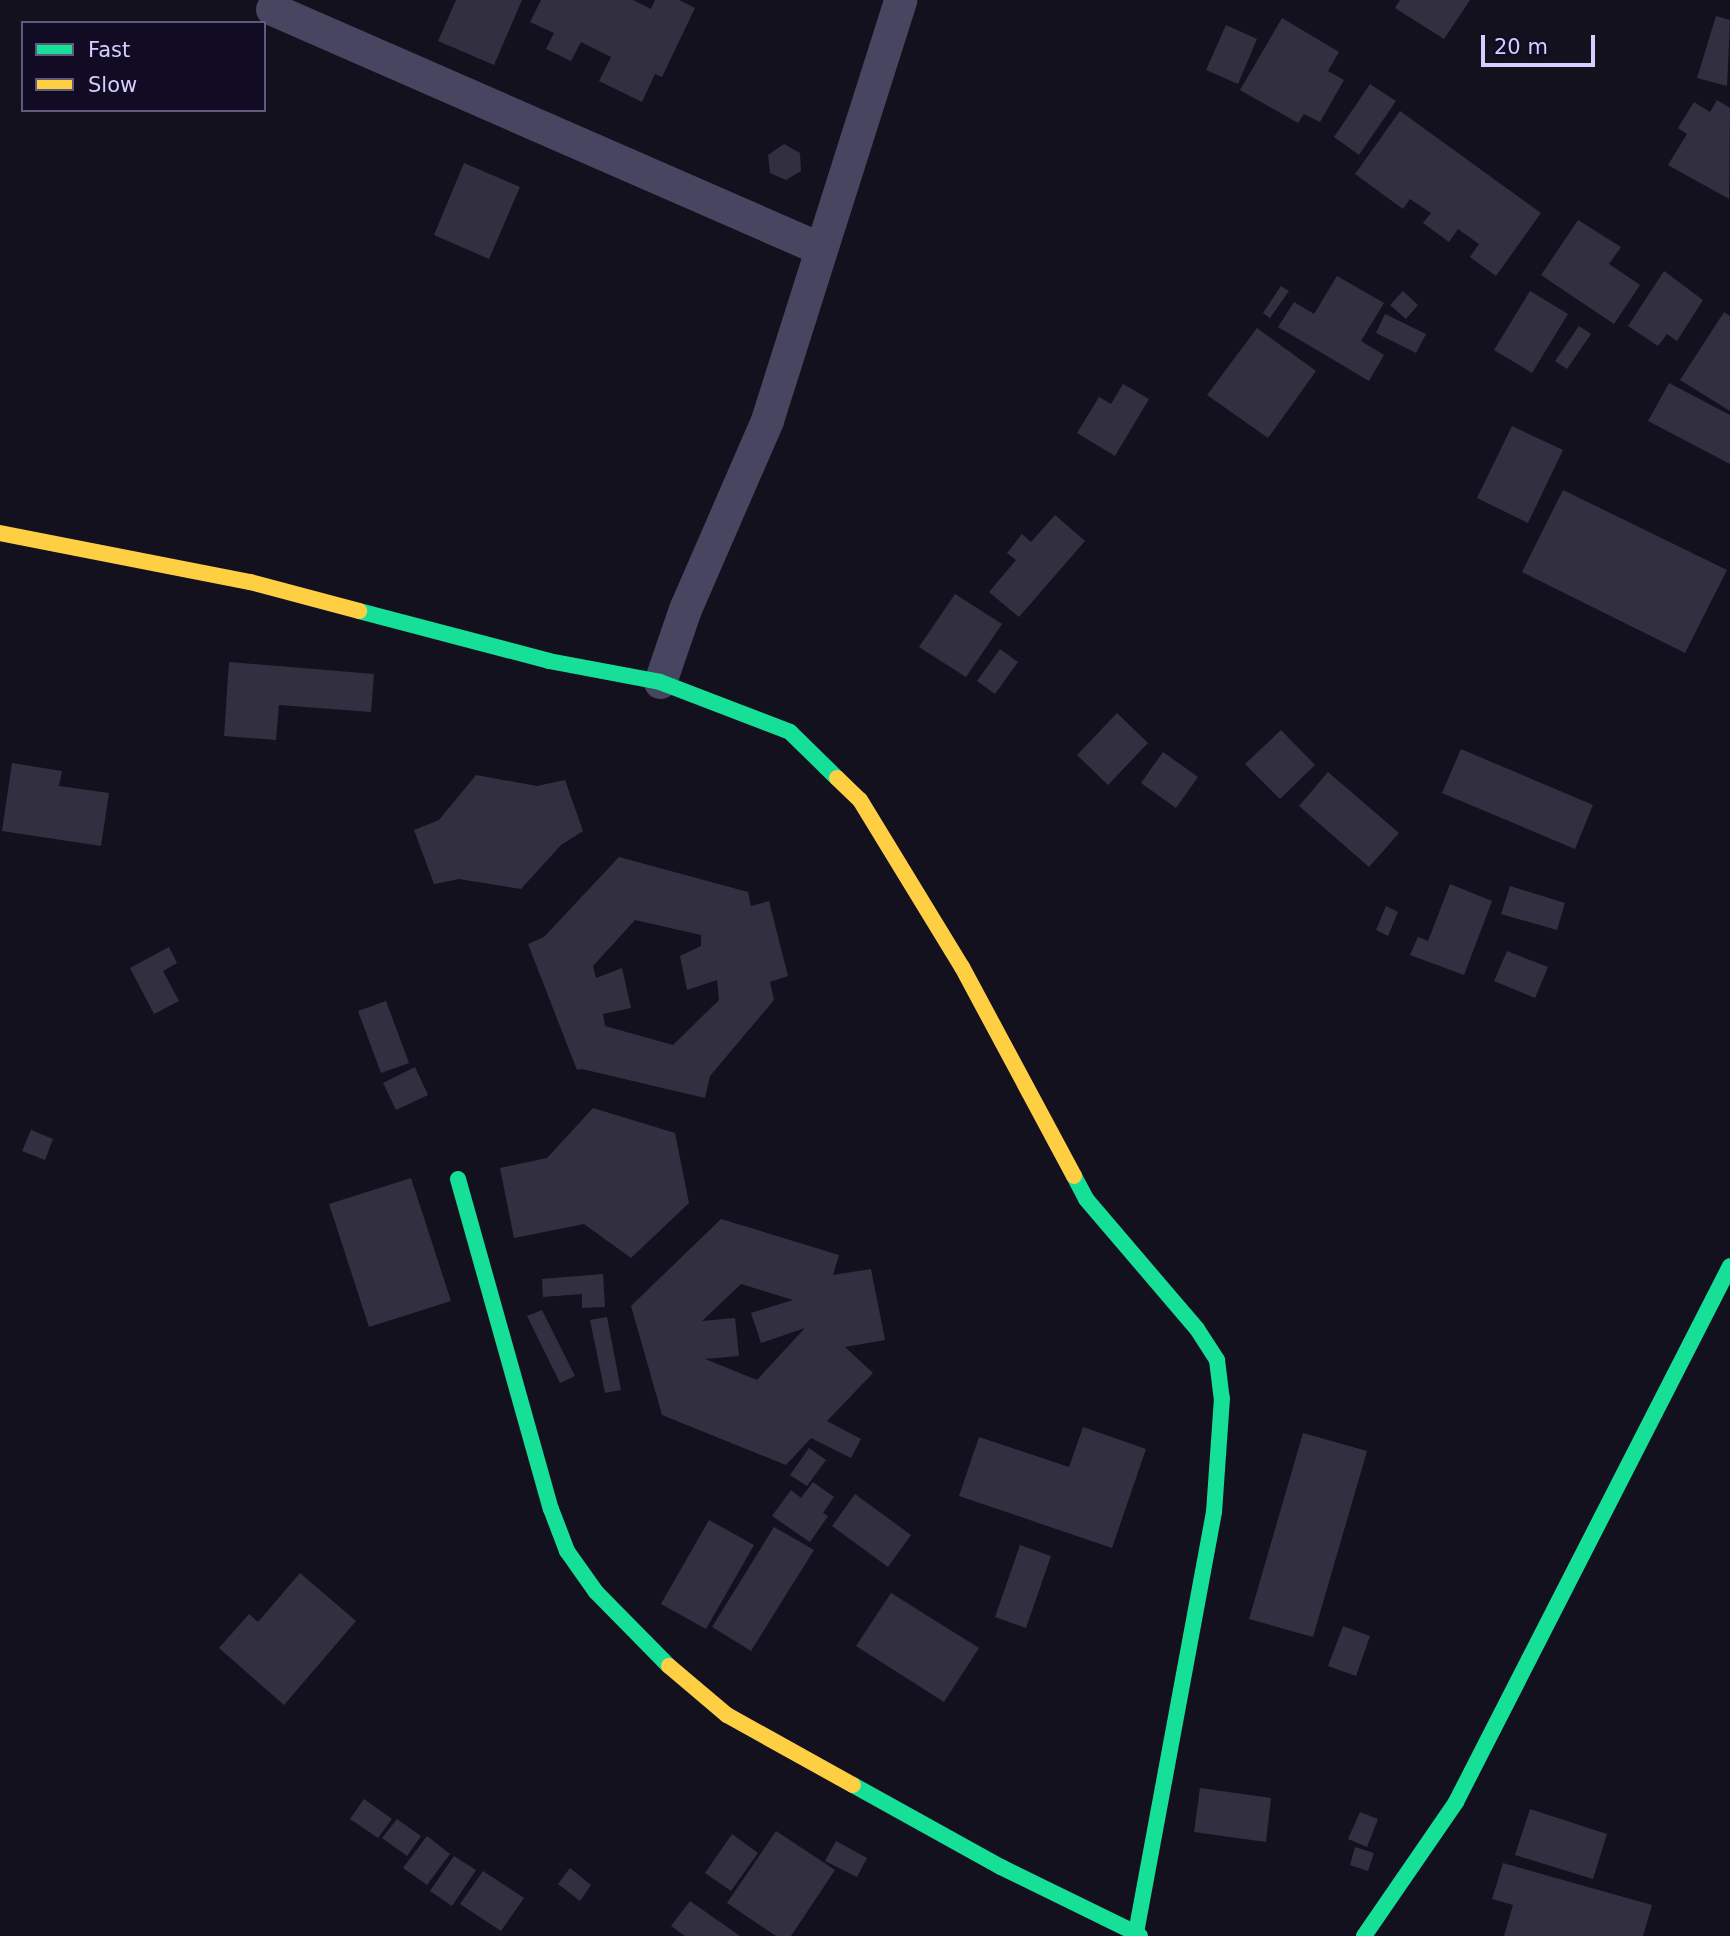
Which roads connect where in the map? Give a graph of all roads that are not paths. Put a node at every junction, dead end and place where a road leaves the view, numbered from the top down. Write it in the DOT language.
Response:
graph roads {
  1 [pos="900,0"];
  2 [pos="272,9"];
  3 [pos="821,248"];
  4 [pos="0,533"];
  5 [pos="660,682"];
  6 [pos="458,1179"];
  7 [pos="1730,1266"];
  8 [pos="1138,1934"];
  9 [pos="1364,1936"];
  1 -- 3 [label="street"];
  2 -- 3 [label="street"];
  3 -- 5 [label="street"];
  4 -- 5 [label="street"];
  5 -- 8 [label="street"];
  6 -- 8 [label="street"];
  7 -- 9 [label="street"];
}
